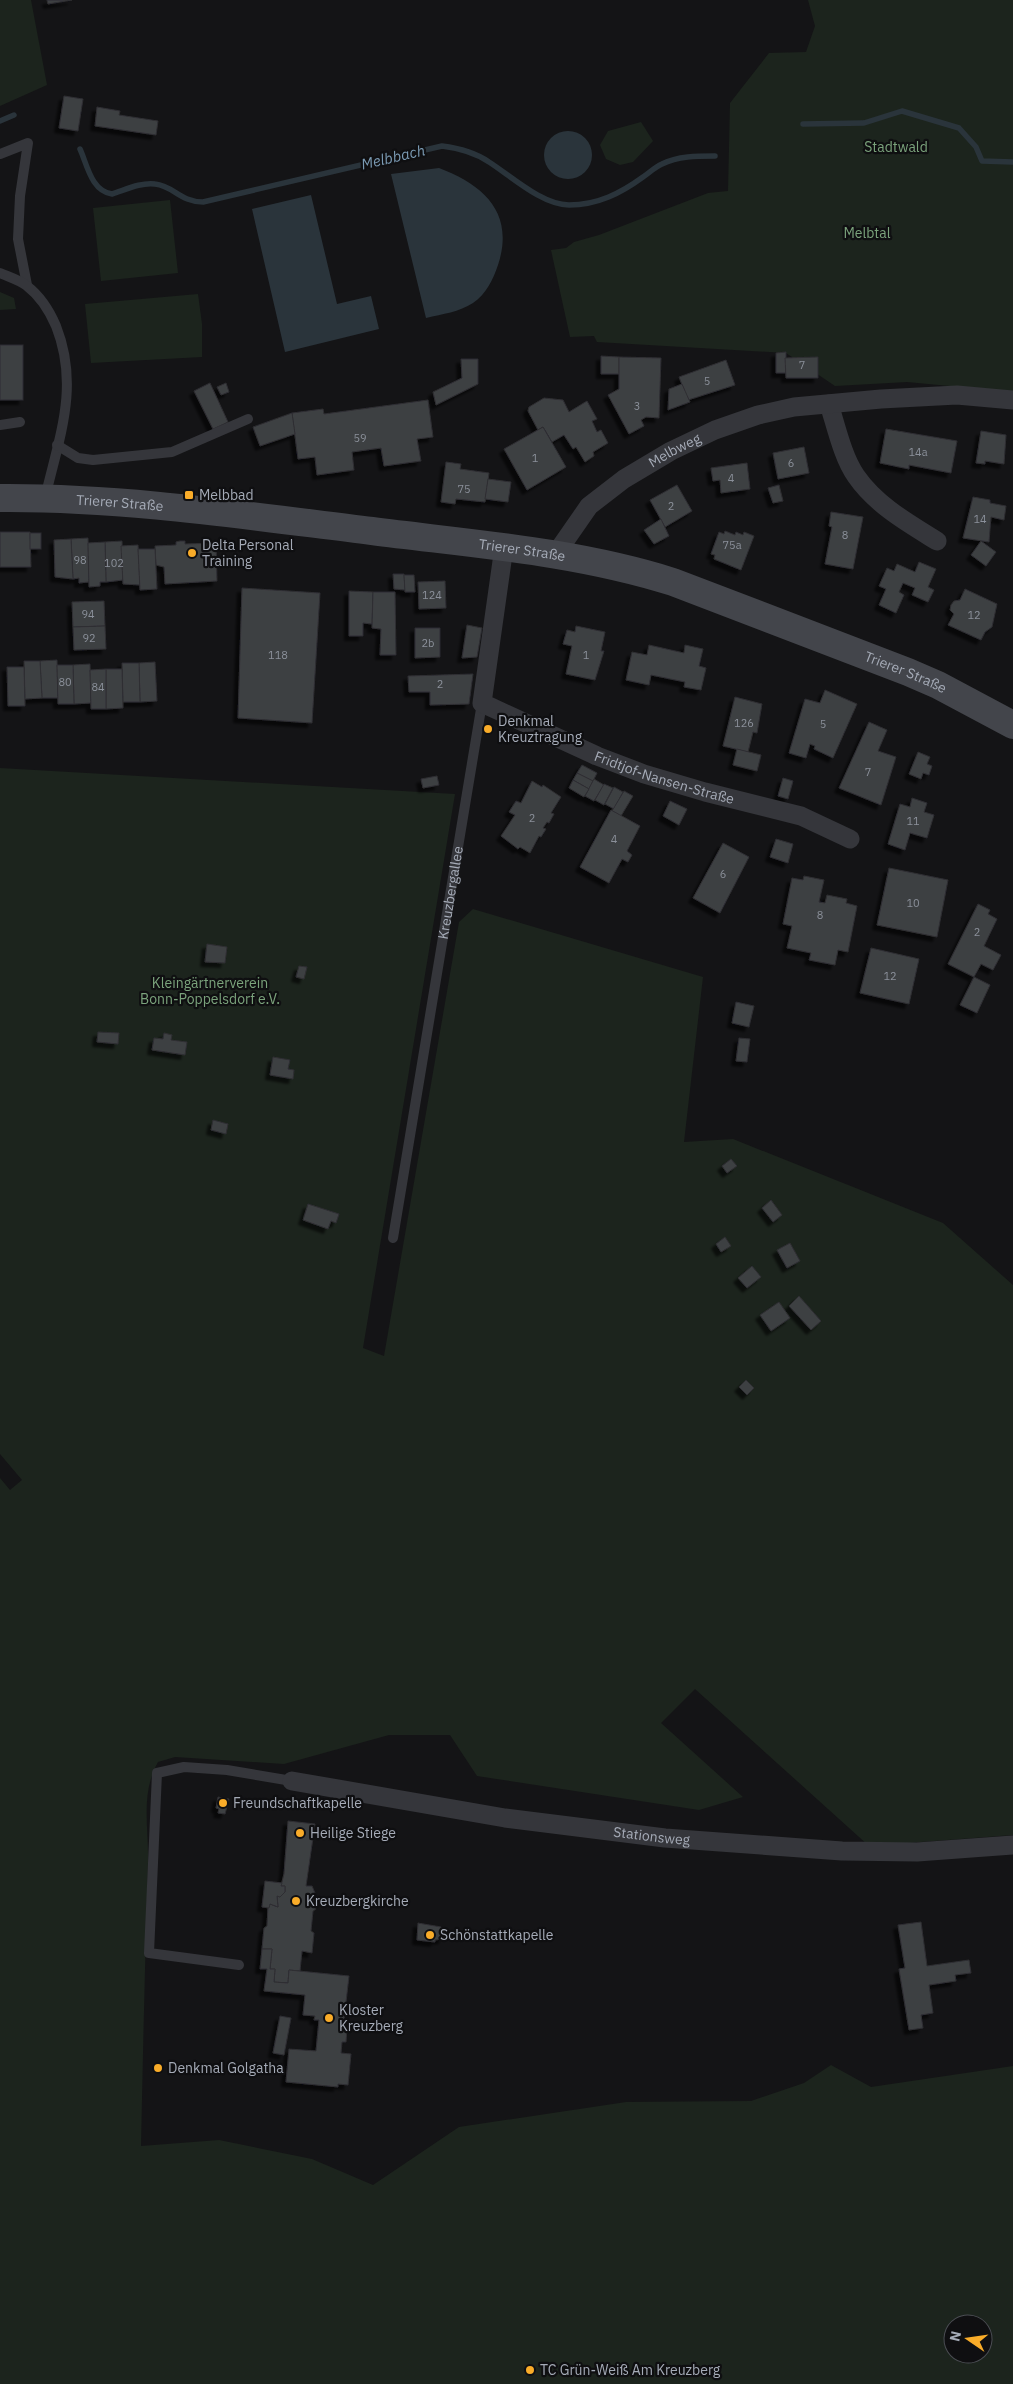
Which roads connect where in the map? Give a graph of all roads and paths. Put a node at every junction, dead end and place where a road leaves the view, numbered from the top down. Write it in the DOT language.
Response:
graph roads {
  1 [pos="0,154"];
  2 [pos="0,273"];
  3 [pos="27,286"];
  4 [pos="1013,400"];
  5 [pos="829,404"];
  6 [pos="248,419"];
  7 [pos="20,422"];
  8 [pos="0,424"];
  9 [pos="57,445"];
  10 [pos="0,498"];
  11 [pos="45,498"];
  12 [pos="937,541"];
  13 [pos="504,547"];
  14 [pos="555,555"];
  15 [pos="482,703"];
  16 [pos="1013,725"];
  17 [pos="850,840"];
  18 [pos="393,1238"];
  19 [pos="292,1781"];
  20 [pos="1013,1845"];
  21 [pos="239,1965"];
  1 -- 3 [label="lane"];
  2 -- 3 [label="lane"];
  3 -- 9 [label="lane"];
  4 -- 5 [label="street, Melbweg"];
  5 -- 12 [label="street"];
  5 -- 14 [label="street, Melbweg"];
  6 -- 9 [label="lane"];
  7 -- 8 [label="lane"];
  9 -- 11 [label="lane"];
  10 -- 11 [label="street, Trierer Straße"];
  11 -- 13 [label="street, Trierer Straße"];
  13 -- 14 [label="street, Trierer Straße"];
  13 -- 15 [label="street, Kreuzbergallee"];
  14 -- 16 [label="street, Trierer Straße"];
  15 -- 17 [label="street, Fridtjof-Nansen-Straße"];
  15 -- 18 [label="lane, Kreuzbergallee"];
  19 -- 20 [label="street, Stationsweg"];
  19 -- 21 [label="lane"];
}
